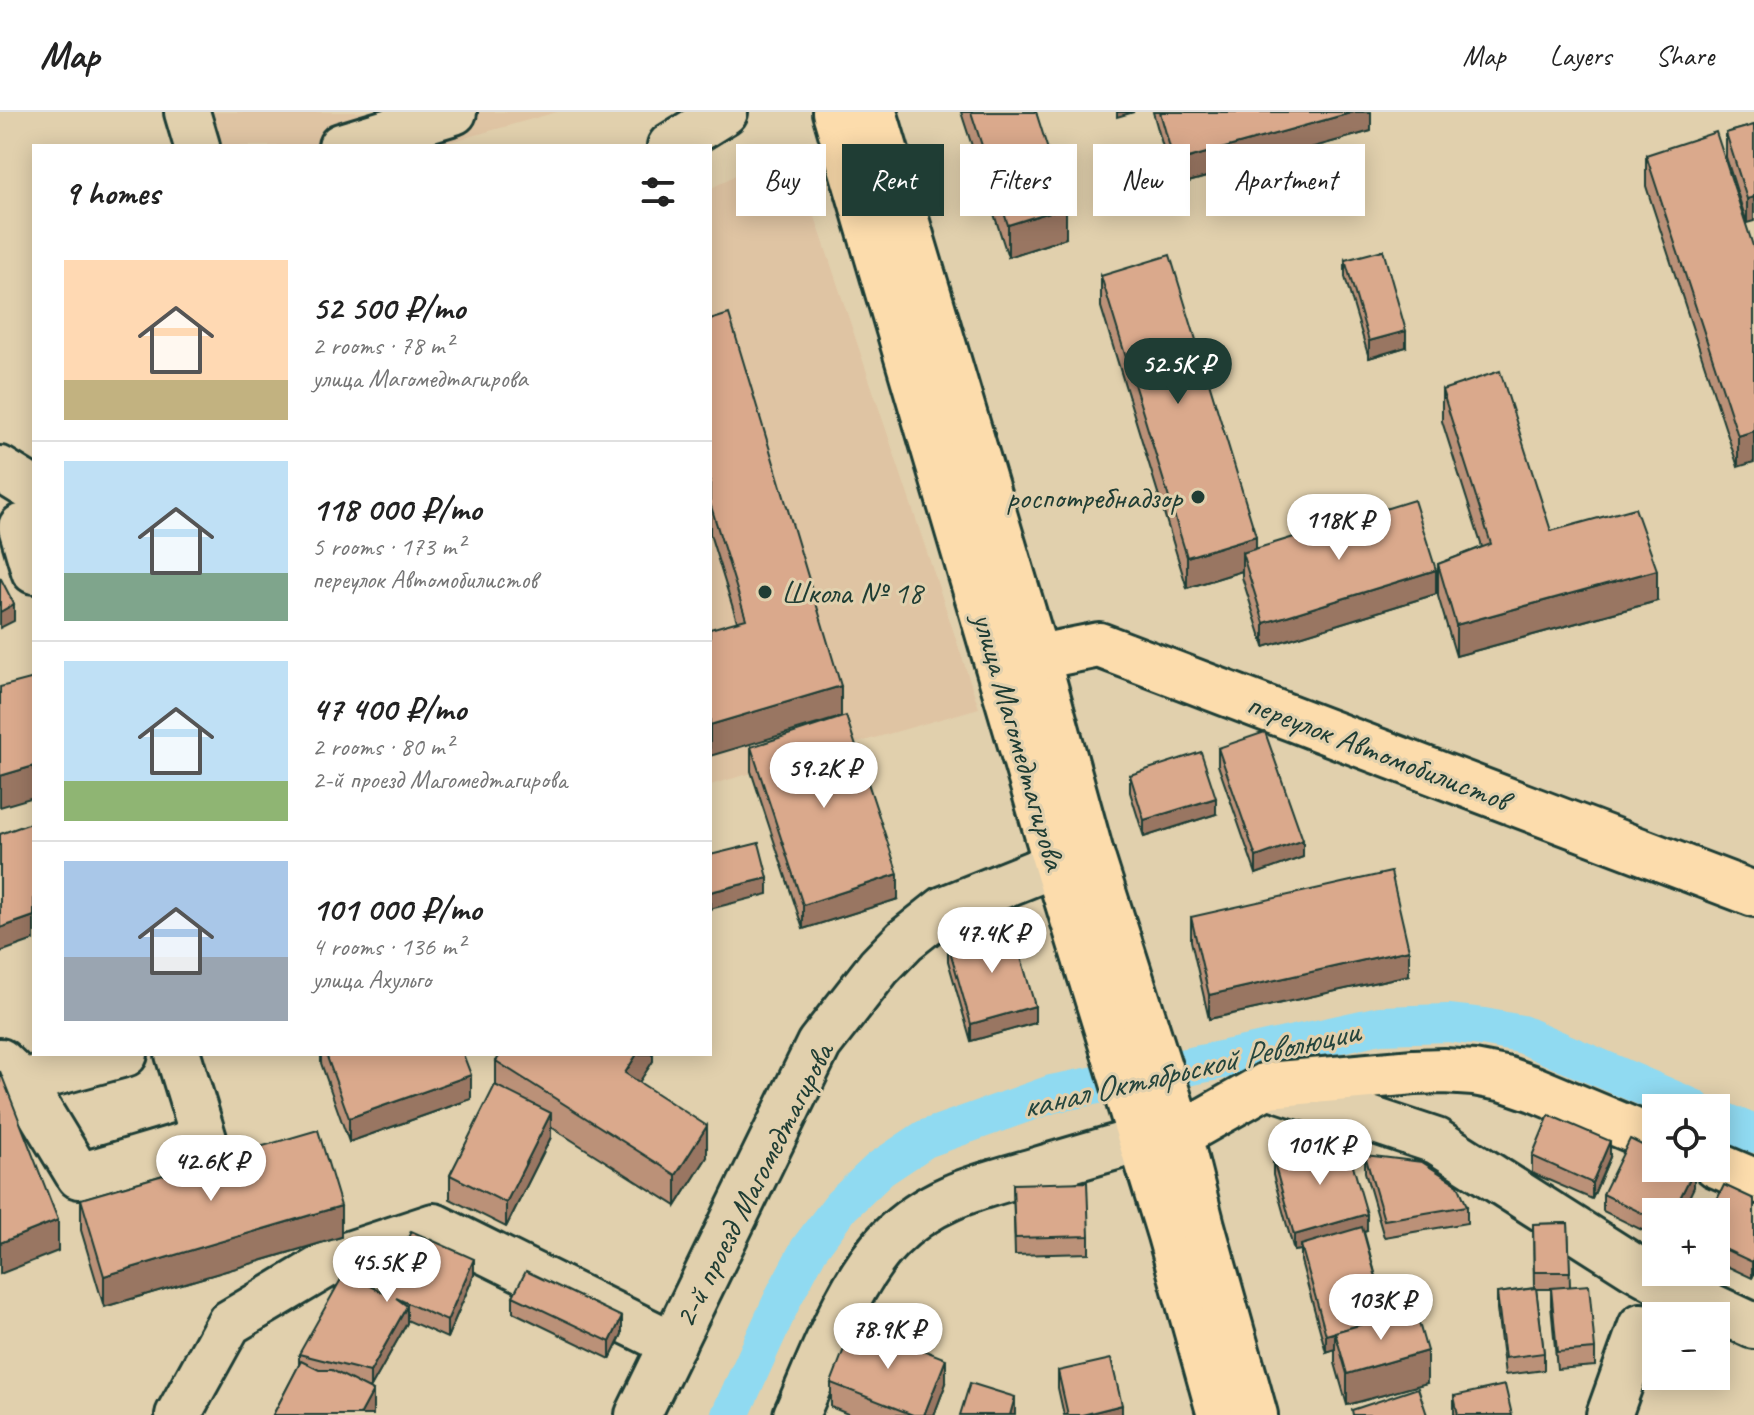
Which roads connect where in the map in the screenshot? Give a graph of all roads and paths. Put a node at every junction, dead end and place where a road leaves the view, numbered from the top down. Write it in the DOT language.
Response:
graph roads {
  1 [pos="187,112"];
  2 [pos="454,112"];
  3 [pos="725,112"];
  4 [pos="835,112"];
  5 [pos="874,112"];
  6 [pos="672,133"];
  7 [pos="196,144"];
  8 [pos="348,144"];
  9 [pos="0,469"];
  10 [pos="22,519"];
  11 [pos="32,562"];
  12 [pos="1017,661"];
  13 [pos="1074,861"];
  14 [pos="1754,894"];
  15 [pos="112,1056"];
  16 [pos="179,1056"];
  17 [pos="11,1071"];
  18 [pos="1267,1085"];
  19 [pos="1157,1126"];
  20 [pos="1642,1134"];
  21 [pos="1730,1171"];
  22 [pos="1754,1181"];
  23 [pos="1641,1326"];
  24 [pos="1754,1326"];
  25 [pos="673,1344"];
  26 [pos="178,1415"];
  27 [pos="638,1415"];
  28 [pos="796,1415"];
  29 [pos="1220,1415"];
  30 [pos="1255,1415"];
  31 [pos="1609,1415"];
  1 -- 7 [label="street"];
  2 -- 8 [label="street"];
  3 -- 6 [label="street"];
  4 -- 12 [label="main road, улица Магомедтагирова"];
  5 -- 12 [label="main road, улица Магомедтагирова"];
  9 -- 10 [label="street"];
  10 -- 11 [label="street"];
  12 -- 13 [label="main road, улица Магомедтагирова"];
  12 -- 14 [label="main road, переулок Автомобилистов"];
  13 -- 19 [label="main road, улица Магомедтагирова"];
  13 -- 25 [label="street, 2-й проезд Магомедтагирова"];
  15 -- 17 [label="street"];
  16 -- 17 [label="street"];
  18 -- 19 [label="main road"];
  18 -- 20 [label="main road"];
  18 -- 24 [label="street"];
  19 -- 28 [label="street"];
  19 -- 29 [label="main road, улица Магомедтагирова"];
  19 -- 30 [label="main road, улица Магомедтагирова"];
  21 -- 22 [label="main road"];
  23 -- 31 [label="street"];
  25 -- 26 [label="street"];
  25 -- 27 [label="street, 2-й проезд Магомедтагирова"];
}
